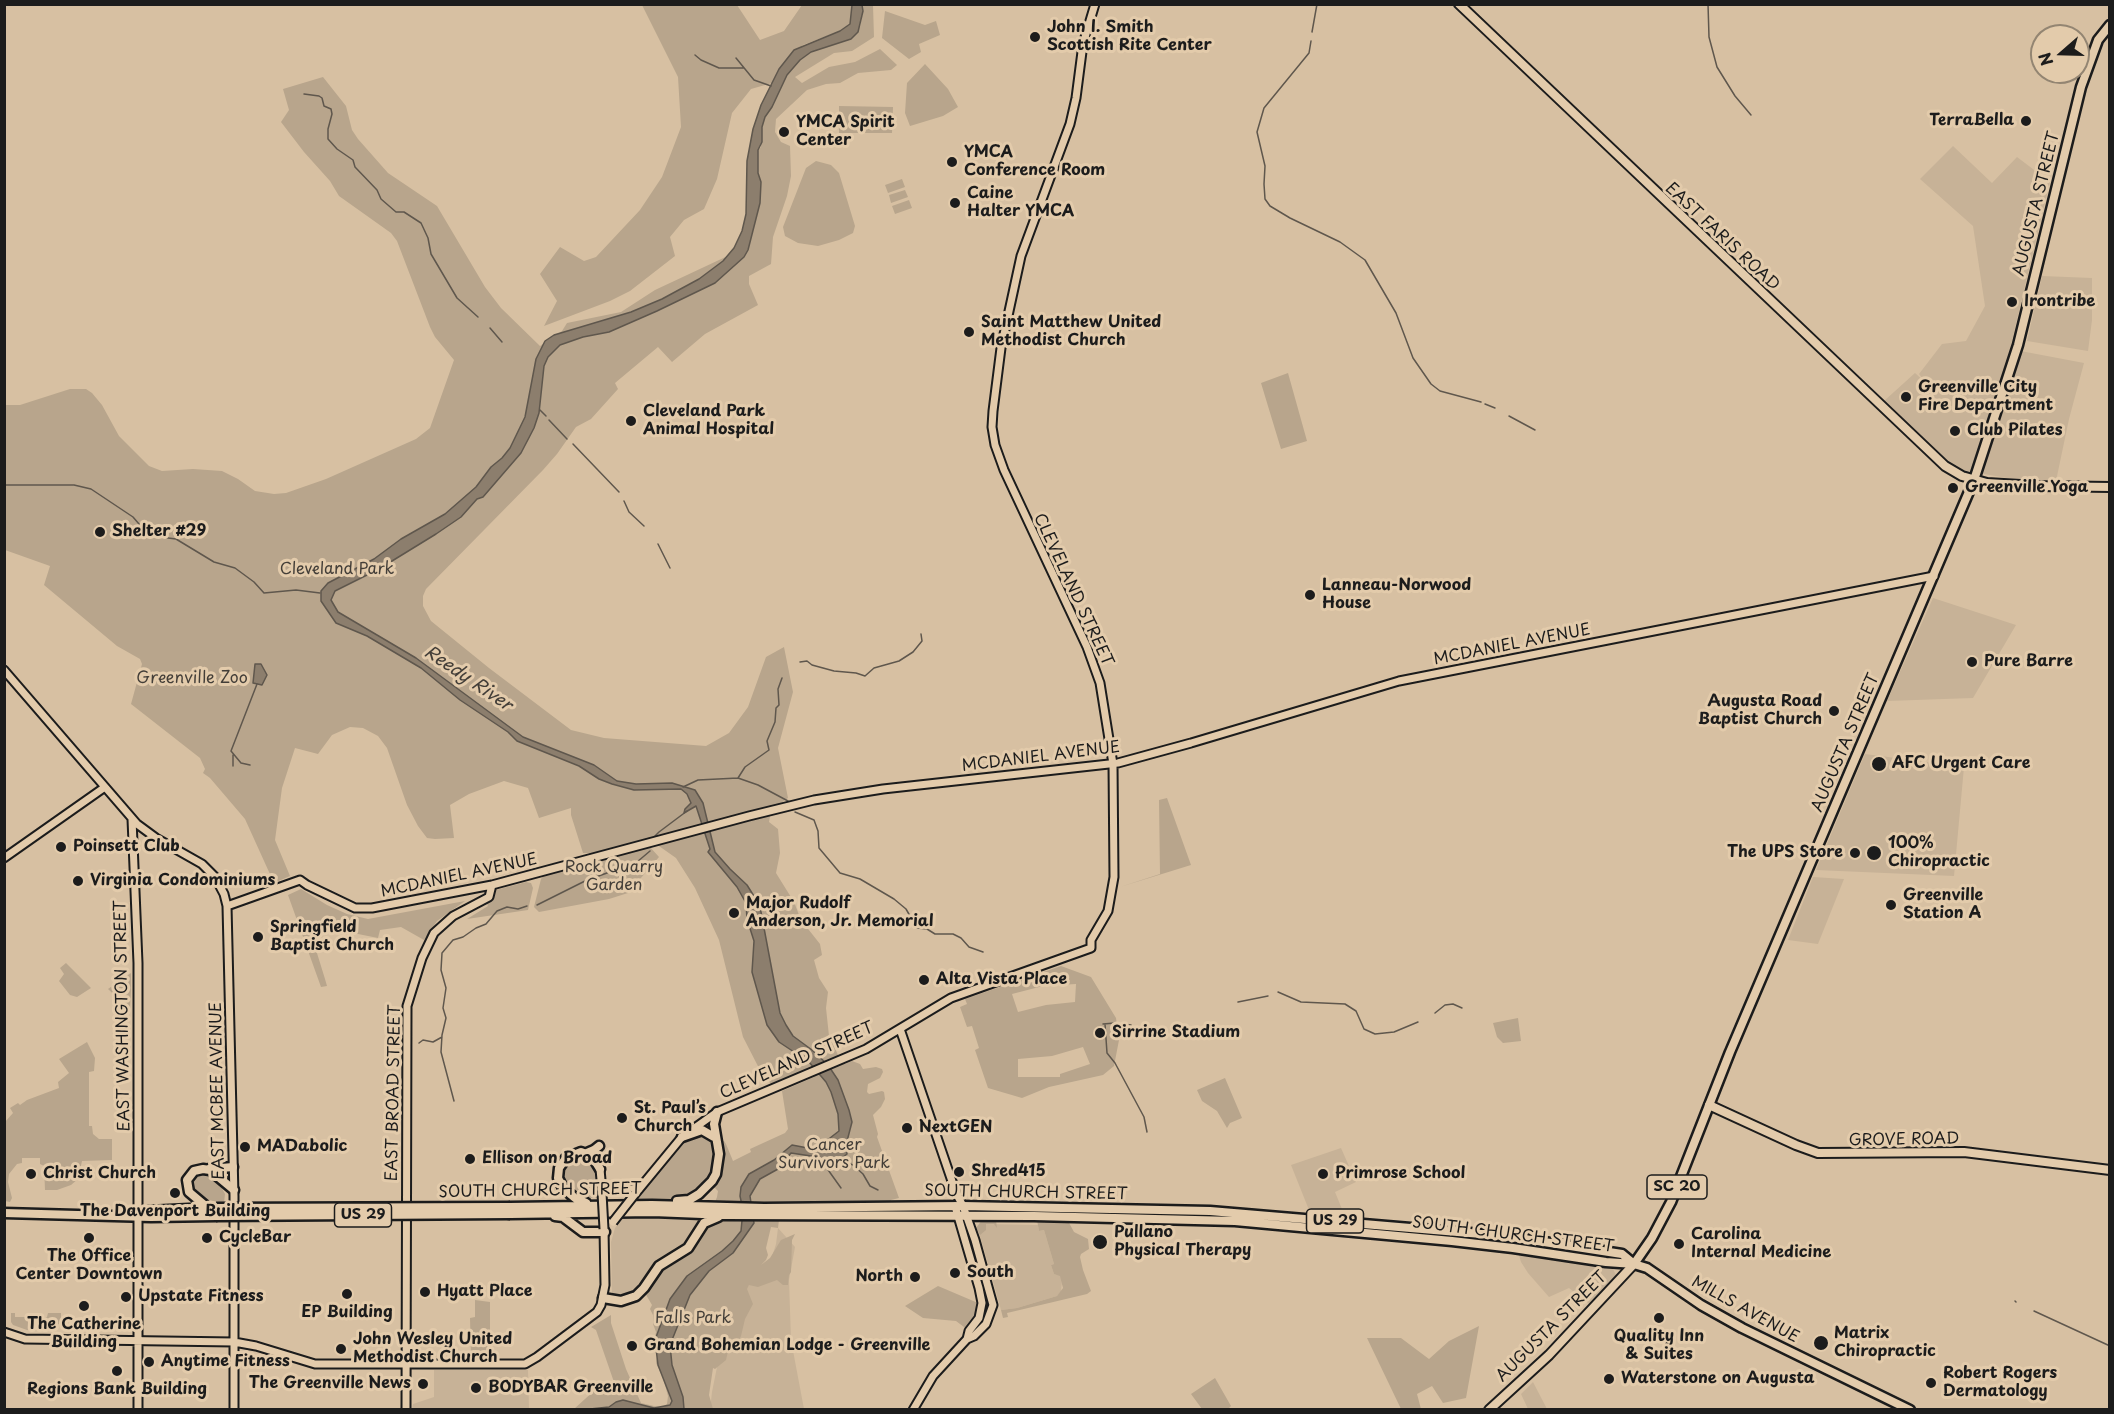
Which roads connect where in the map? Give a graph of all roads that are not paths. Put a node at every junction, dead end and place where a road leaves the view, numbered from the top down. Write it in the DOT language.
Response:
graph roads {
  1 [pos="1095,4"];
  2 [pos="1459,4"];
  3 [pos="2109,24"];
  4 [pos="1974,480"];
  5 [pos="2109,487"];
  6 [pos="1934,576"];
  7 [pos="4,670"];
  8 [pos="1113,764"];
  9 [pos="105,787"];
  10 [pos="132,819"];
  11 [pos="4,858"];
  12 [pos="492,885"];
  13 [pos="227,906"];
  14 [pos="900,1029"];
  15 [pos="1708,1105"];
  16 [pos="717,1112"];
  17 [pos="682,1137"];
  18 [pos="714,1137"];
  19 [pos="599,1146"];
  20 [pos="587,1153"];
  21 [pos="233,1167"];
  22 [pos="205,1169"];
  23 [pos="600,1169"];
  24 [pos="2109,1170"];
  25 [pos="234,1190"];
  26 [pos="602,1191"];
  27 [pos="637,1191"];
  28 [pos="592,1205"];
  29 [pos="652,1205"];
  30 [pos="959,1206"];
  31 [pos="510,1210"];
  32 [pos="213,1211"];
  33 [pos="764,1211"];
  34 [pos="732,1212"];
  35 [pos="4,1213"];
  36 [pos="530,1214"];
  37 [pos="138,1215"];
  38 [pos="962,1216"];
  39 [pos="604,1230"];
  40 [pos="1634,1264"];
  41 [pos="979,1288"];
  42 [pos="603,1298"];
  43 [pos="992,1311"];
  44 [pos="4,1332"];
  45 [pos="967,1339"];
  46 [pos="138,1340"];
  47 [pos="234,1342"];
  48 [pos="406,1364"];
  49 [pos="138,1410"];
  50 [pos="234,1410"];
  51 [pos="406,1410"];
  52 [pos="913,1410"];
  53 [pos="1489,1410"];
  54 [pos="1910,1410"];
  1 -- 8 [label="street, CLEVELAND STREET"];
  2 -- 4 [label="main road, EAST FARIS ROAD"];
  3 -- 4 [label="main road, AUGUSTA STREET"];
  4 -- 5 [label="main road, EAST FARIS ROAD"];
  4 -- 6 [label="main road, AUGUSTA STREET"];
  6 -- 8 [label="street, MCDANIEL AVENUE"];
  6 -- 15 [label="main road, AUGUSTA STREET"];
  7 -- 9 [label="street"];
  8 -- 12 [label="street, MCDANIEL AVENUE"];
  8 -- 14 [label="street, CLEVELAND STREET"];
  9 -- 10 [label="street"];
  9 -- 11 [label="street"];
  10 -- 13 [label="street, EAST MCBEE AVENUE"];
  10 -- 37 [label="street, EAST WASHINGTON STREET"];
  12 -- 13 [label="street, MCDANIEL AVENUE"];
  12 -- 48 [label="street, EAST BROAD STREET"];
  13 -- 21 [label="street, EAST MCBEE AVENUE"];
  14 -- 16 [label="street, CLEVELAND STREET"];
  14 -- 30 [label="street"];
  15 -- 24 [label="main road, GROVE ROAD"];
  15 -- 40 [label="main road, AUGUSTA STREET / SC 20"];
  16 -- 17 [label="street, CLEVELAND STREET"];
  16 -- 18 [label="main road"];
  17 -- 18 [label="main road"];
  17 -- 27 [label="street, CLEVELAND STREET"];
  18 -- 29 [label="main road"];
  19 -- 20 [label="main road"];
  20 -- 23 [label="main road"];
  20 -- 28 [label="main road"];
  21 -- 22 [label="main road"];
  21 -- 25 [label="street, EAST MCBEE AVENUE"];
  22 -- 25 [label="main road"];
  22 -- 32 [label="main road"];
  23 -- 26 [label="street"];
  25 -- 47 [label="street, EAST MCBEE AVENUE"];
  26 -- 27 [label="street"];
  26 -- 39 [label="street, bridge"];
  27 -- 39 [label="street, CLEVELAND STREET, bridge"];
  28 -- 29 [label="main road, SOUTH CHURCH STREET / US 29"];
  28 -- 31 [label="main road, SOUTH CHURCH STREET / US 29"];
  29 -- 34 [label="main road, SOUTH CHURCH STREET / US 29"];
  30 -- 33 [label="main road, SOUTH CHURCH STREET / US 29"];
  30 -- 38 [label="street"];
  30 -- 40 [label="main road, SOUTH CHURCH STREET / US 29"];
  31 -- 32 [label="main road, SOUTH CHURCH STREET / US 29, bridge"];
  31 -- 36 [label="main road, SOUTH CHURCH STREET / US 29"];
  32 -- 37 [label="main road, SOUTH CHURCH STREET / US 29"];
  33 -- 34 [label="main road, SOUTH CHURCH STREET / US 29"];
  33 -- 38 [label="main road, SOUTH CHURCH STREET / US 29"];
  34 -- 36 [label="main road, SOUTH CHURCH STREET / US 29"];
  34 -- 42 [label="main road"];
  35 -- 37 [label="main road, US 29"];
  36 -- 39 [label="main road"];
  37 -- 46 [label="street, EAST WASHINGTON STREET"];
  38 -- 40 [label="main road, SOUTH CHURCH STREET / US 29"];
  38 -- 41 [label="street"];
  38 -- 43 [label="street"];
  39 -- 42 [label="street"];
  40 -- 53 [label="main road, AUGUSTA STREET / SC 20"];
  40 -- 54 [label="main road, MILLS AVENUE / US 29"];
  41 -- 43 [label="street"];
  41 -- 45 [label="street"];
  42 -- 48 [label="street"];
  43 -- 45 [label="street"];
  44 -- 46 [label="street"];
  45 -- 52 [label="street"];
  46 -- 47 [label="street"];
  46 -- 49 [label="street, EAST WASHINGTON STREET"];
  47 -- 48 [label="street"];
  47 -- 50 [label="street, EAST MCBEE AVENUE"];
  48 -- 51 [label="street, EAST BROAD STREET"];
}
